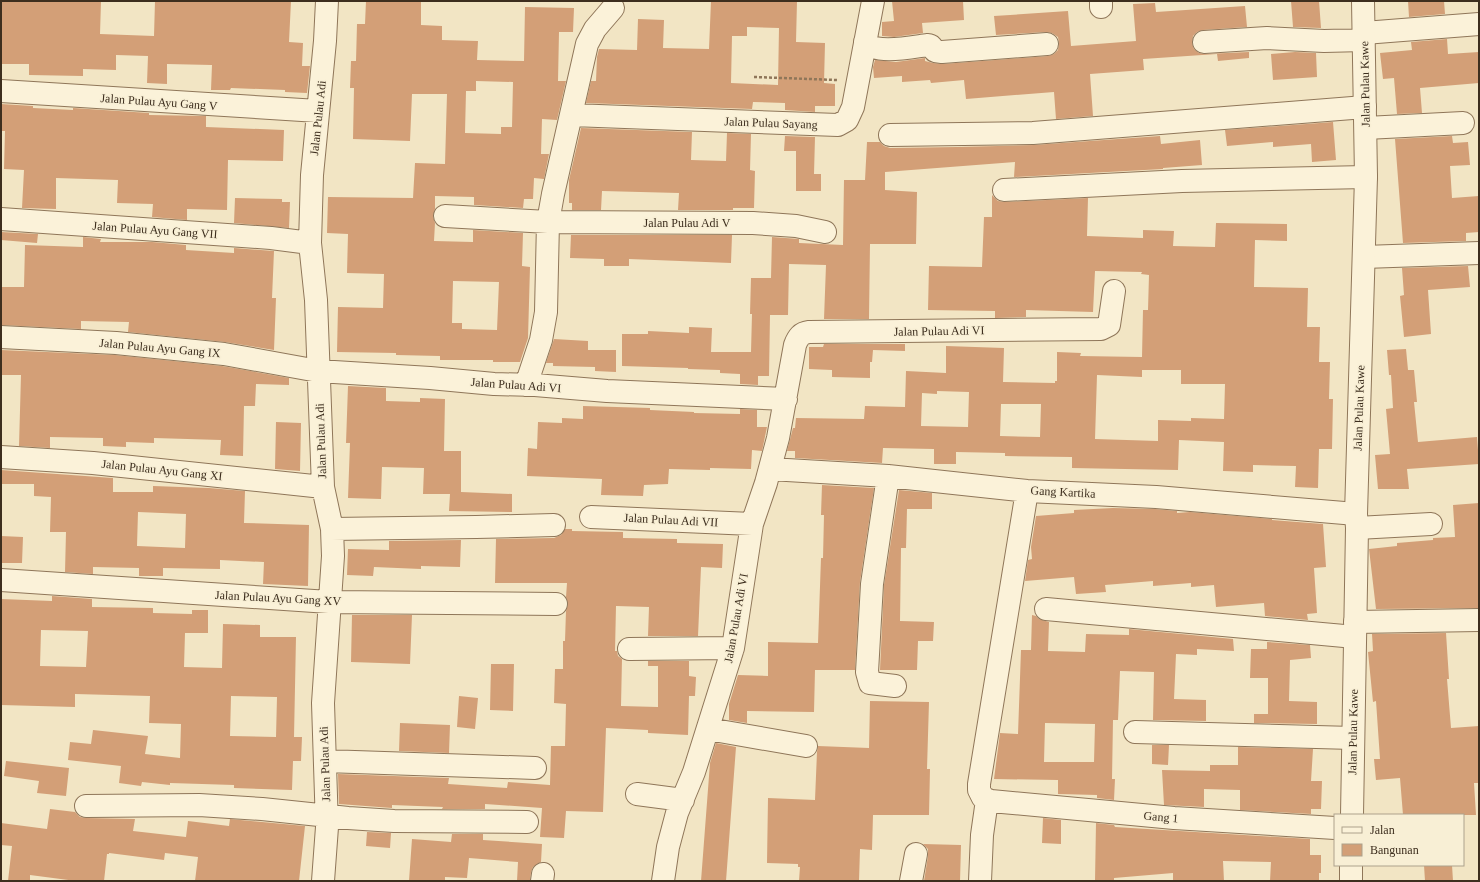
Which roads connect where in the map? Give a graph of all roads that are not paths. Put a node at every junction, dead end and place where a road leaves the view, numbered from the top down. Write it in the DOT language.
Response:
graph roads {
  1 [pos="327,1"];
  2 [pos="873,1"];
  3 [pos="1363,1"];
  4 [pos="613,8"];
  5 [pos="1479,24"];
  6 [pos="1364,37"];
  7 [pos="865,42"];
  8 [pos="1204,42"];
  9 [pos="1046,44"];
  10 [pos="1,91"];
  11 [pos="318,112"];
  12 [pos="572,115"];
  13 [pos="1365,117"];
  14 [pos="1463,122"];
  15 [pos="890,136"];
  16 [pos="1366,176"];
  17 [pos="1004,190"];
  18 [pos="445,216"];
  19 [pos="1,219"];
  20 [pos="548,222"];
  21 [pos="825,232"];
  22 [pos="310,243"];
  23 [pos="1479,253"];
  24 [pos="1364,257"];
  25 [pos="1114,291"];
  26 [pos="1,337"];
  27 [pos="318,371"];
  28 [pos="526,385"];
  29 [pos="786,399"];
  30 [pos="1,457"];
  31 [pos="770,469"];
  32 [pos="888,476"];
  33 [pos="323,487"];
  34 [pos="1027,491"];
  35 [pos="591,516"];
  36 [pos="1356,521"];
  37 [pos="752,524"];
  38 [pos="1431,524"];
  39 [pos="554,525"];
  40 [pos="332,529"];
  41 [pos="1,580"];
  42 [pos="329,602"];
  43 [pos="556,604"];
  44 [pos="1046,609"];
  45 [pos="1479,620"];
  46 [pos="1355,630"];
  47 [pos="733,648"];
  48 [pos="629,649"];
  49 [pos="895,686"];
  50 [pos="708,729"];
  51 [pos="1135,732"];
  52 [pos="1353,738"];
  53 [pos="806,746"];
  54 [pos="325,761"];
  55 [pos="536,768"];
  56 [pos="637,794"];
  57 [pos="683,800"];
  58 [pos="987,800"];
  59 [pos="86,806"];
  60 [pos="1352,814"];
  61 [pos="326,815"];
  62 [pos="527,822"];
  63 [pos="1334,828"];
  64 [pos="916,854"];
  65 [pos="1351,866"];
  66 [pos="323,881"];
  67 [pos="663,881"];
  68 [pos="911,881"];
  69 [pos="980,881"];
  70 [pos="1351,881"];
  1 -- 11 [label="street, Jalan Pulau Adi"];
  2 -- 7 [label="street, Jalan Pulau Sayang"];
  3 -- 6 [label="street, Jalan Pulau Kawe"];
  4 -- 12 [label="street"];
  5 -- 6 [label="street"];
  6 -- 8 [label="street"];
  6 -- 13 [label="street, Jalan Pulau Kawe"];
  7 -- 9 [label="street"];
  7 -- 12 [label="street, Jalan Pulau Sayang"];
  10 -- 11 [label="street, Jalan Pulau Ayu Gang V"];
  11 -- 22 [label="street, Jalan Pulau Adi"];
  12 -- 20 [label="street"];
  13 -- 14 [label="street"];
  13 -- 15 [label="street"];
  13 -- 16 [label="street, Jalan Pulau Kawe"];
  16 -- 17 [label="street"];
  16 -- 24 [label="street, Jalan Pulau Kawe"];
  18 -- 20 [label="street, Jalan Pulau Adi V"];
  19 -- 22 [label="street, Jalan Pulau Ayu Gang VII"];
  20 -- 21 [label="street, Jalan Pulau Adi V"];
  20 -- 28 [label="street"];
  22 -- 27 [label="street, Jalan Pulau Adi"];
  23 -- 24 [label="street"];
  24 -- 36 [label="street, Jalan Pulau Kawe"];
  25 -- 29 [label="street, Jalan Pulau Adi VI"];
  26 -- 27 [label="street, Jalan Pulau Ayu Gang IX"];
  27 -- 28 [label="street, Jalan Pulau Adi VI"];
  27 -- 33 [label="street, Jalan Pulau Adi"];
  28 -- 29 [label="street, Jalan Pulau Adi VI"];
  29 -- 31 [label="street, Jalan Pulau Adi VI"];
  30 -- 33 [label="street, Jalan Pulau Ayu Gang XI"];
  31 -- 32 [label="street, Gang Kartika"];
  31 -- 37 [label="street, Jalan Pulau Adi VI"];
  32 -- 34 [label="street, Gang Kartika"];
  32 -- 49 [label="street"];
  33 -- 40 [label="street, Jalan Pulau Adi"];
  34 -- 36 [label="street, Gang Kartika"];
  34 -- 58 [label="street"];
  35 -- 37 [label="street, Jalan Pulau Adi VII"];
  36 -- 38 [label="street, Gang Kartika"];
  36 -- 46 [label="street, Jalan Pulau Kawe"];
  37 -- 47 [label="street, Jalan Pulau Adi VI"];
  39 -- 40 [label="street"];
  40 -- 42 [label="street, Jalan Pulau Adi"];
  41 -- 42 [label="street, Jalan Pulau Ayu Gang XV"];
  42 -- 43 [label="street, Jalan Pulau Ayu Gang XV"];
  42 -- 54 [label="street, Jalan Pulau Adi"];
  44 -- 46 [label="street"];
  45 -- 46 [label="street"];
  46 -- 52 [label="street, Jalan Pulau Kawe"];
  47 -- 48 [label="street"];
  47 -- 50 [label="street, Jalan Pulau Adi VI"];
  50 -- 53 [label="street"];
  50 -- 57 [label="street, Jalan Pulau Adi VI"];
  51 -- 52 [label="street"];
  52 -- 60 [label="street, Jalan Pulau Kawe"];
  54 -- 55 [label="street"];
  54 -- 61 [label="street, Jalan Pulau Adi"];
  56 -- 57 [label="street"];
  57 -- 67 [label="street, Jalan Pulau Adi VI"];
  58 -- 63 [label="street, Gang 1"];
  58 -- 69 [label="street"];
  59 -- 61 [label="street"];
  61 -- 62 [label="street"];
  61 -- 66 [label="street, Jalan Pulau Adi"];
  64 -- 68 [label="street"];
  65 -- 70 [label="street"];
}
